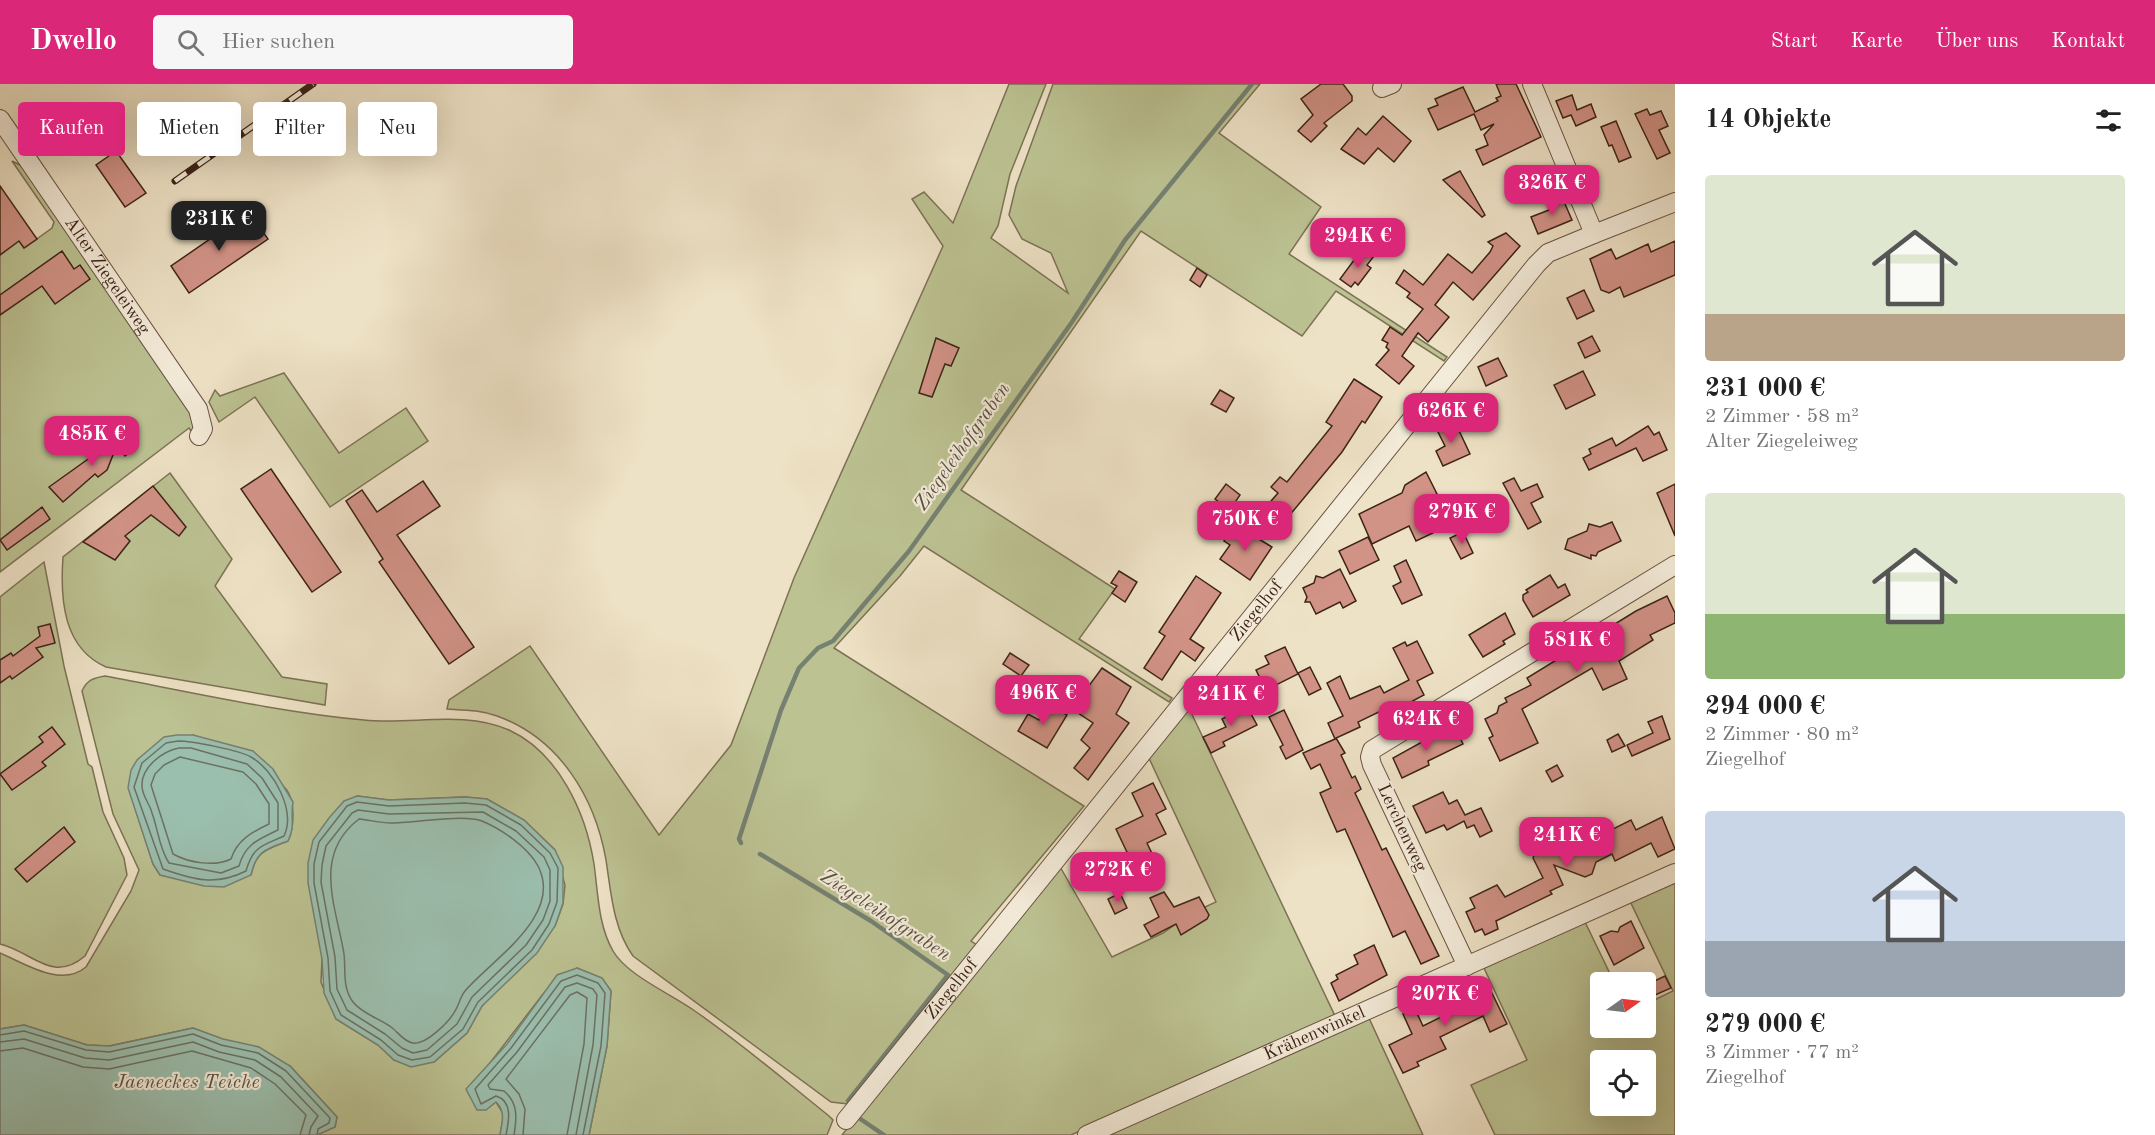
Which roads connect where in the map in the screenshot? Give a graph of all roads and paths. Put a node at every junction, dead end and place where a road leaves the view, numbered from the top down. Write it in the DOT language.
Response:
graph roads {
  1 [pos="1533,84"];
  2 [pos="0,119"];
  3 [pos="1675,202"];
  4 [pos="1594,234"];
  5 [pos="199,436"];
  6 [pos="1675,565"];
  7 [pos="1675,873"];
  8 [pos="1467,966"];
  9 [pos="846,1120"];
  10 [pos="1087,1135"];
  1 -- 4 [label="street"];
  2 -- 5 [label="street, Alter Ziegeleiweg"];
  3 -- 4 [label="street, Ziegelhof"];
  4 -- 9 [label="street, Ziegelhof"];
  6 -- 8 [label="street, Lerchenweg"];
  7 -- 8 [label="street, Krähenwinkel"];
  8 -- 10 [label="street, Krähenwinkel"];
}
